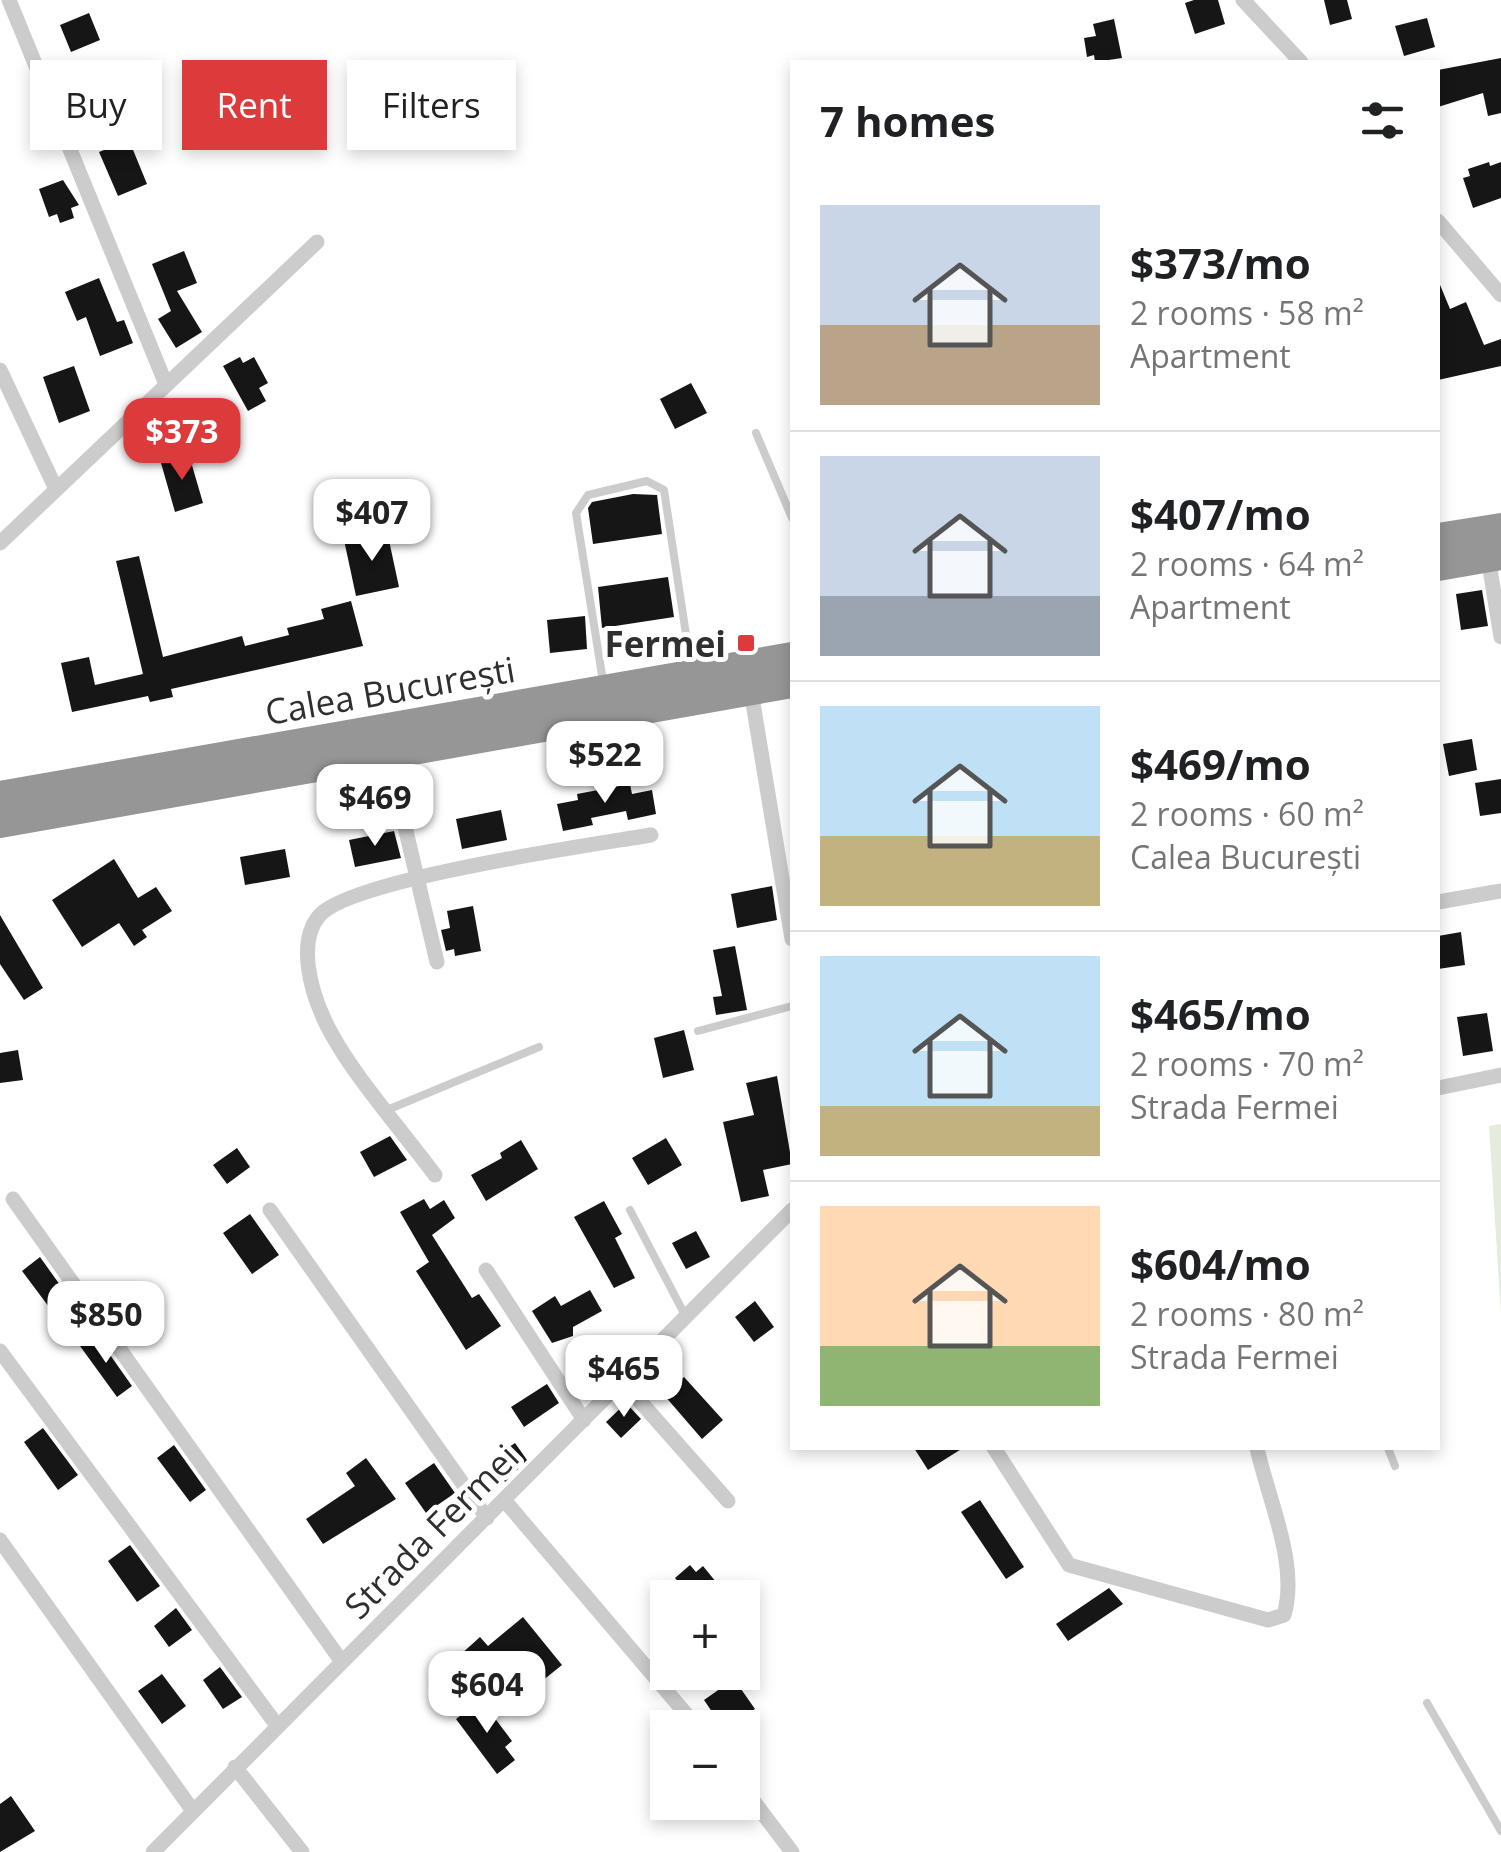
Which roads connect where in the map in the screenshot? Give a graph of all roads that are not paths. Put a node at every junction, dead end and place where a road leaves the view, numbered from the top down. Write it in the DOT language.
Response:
graph roads {
  1 [pos="9,0"];
  2 [pos="1243,0"];
  3 [pos="1299,60"];
  4 [pos="1440,223"];
  5 [pos="317,242"];
  6 [pos="1501,295"];
  7 [pos="0,370"];
  8 [pos="165,382"];
  9 [pos="756,432"];
  10 [pos="55,487"];
  11 [pos="790,513"];
  12 [pos="1501,528"];
  13 [pos="1440,538"];
  14 [pos="0,543"];
  15 [pos="1495,556"];
  16 [pos="1440,566"];
  17 [pos="1501,637"];
  18 [pos="790,657"];
  19 [pos="692,676"];
  20 [pos="790,683"];
  21 [pos="604,690"];
  22 [pos="750,690"];
  23 [pos="388,755"];
  24 [pos="0,796"];
  25 [pos="0,823"];
  26 [pos="652,834"];
  27 [pos="414,878"];
  28 [pos="1501,892"];
  29 [pos="1440,902"];
  30 [pos="790,927"];
  31 [pos="437,962"];
  32 [pos="790,1007"];
  33 [pos="698,1031"];
  34 [pos="539,1047"];
  35 [pos="1501,1075"];
  36 [pos="1440,1088"];
  37 [pos="387,1110"];
  38 [pos="434,1176"];
  39 [pos="13,1198"];
  40 [pos="270,1210"];
  41 [pos="630,1210"];
  42 [pos="790,1212"];
  43 [pos="486,1270"];
  44 [pos="686,1317"];
  45 [pos="0,1351"];
  46 [pos="622,1381"];
  47 [pos="584,1420"];
  48 [pos="995,1450"];
  49 [pos="1258,1450"];
  50 [pos="1389,1450"];
  51 [pos="1395,1466"];
  52 [pos="505,1501"];
  53 [pos="728,1501"];
  54 [pos="487,1518"];
  55 [pos="0,1540"];
  56 [pos="342,1662"];
  57 [pos="1428,1703"];
  58 [pos="683,1710"];
  59 [pos="276,1724"];
  60 [pos="235,1767"];
  61 [pos="760,1810"];
  62 [pos="194,1811"];
  63 [pos="1501,1831"];
  64 [pos="153,1852"];
  65 [pos="302,1852"];
  66 [pos="792,1852"];
  1 -- 8 [label="street"];
  2 -- 3 [label="street"];
  4 -- 6 [label="street"];
  5 -- 8 [label="street"];
  7 -- 10 [label="street"];
  8 -- 10 [label="street"];
  9 -- 11 [label="lane"];
  10 -- 14 [label="street"];
  12 -- 13 [label="highway"];
  15 -- 16 [label="highway"];
  15 -- 17 [label="street"];
  18 -- 19 [label="highway, Calea București"];
  19 -- 21 [label="highway, Calea București"];
  19 -- 21 [label="lane"];
  20 -- 22 [label="highway, Calea București"];
  21 -- 24 [label="highway, Calea București"];
  22 -- 23 [label="highway, Calea București"];
  22 -- 30 [label="street"];
  23 -- 25 [label="highway, Calea București"];
  23 -- 27 [label="street"];
  26 -- 27 [label="street"];
  27 -- 31 [label="street"];
  27 -- 37 [label="street"];
  28 -- 29 [label="street"];
  32 -- 33 [label="lane"];
  34 -- 37 [label="lane"];
  35 -- 36 [label="street"];
  37 -- 38 [label="street"];
  39 -- 56 [label="street"];
  40 -- 54 [label="street"];
  41 -- 44 [label="lane"];
  42 -- 44 [label="street, Strada Fermei"];
  43 -- 47 [label="street"];
  44 -- 46 [label="street, Strada Fermei"];
  45 -- 59 [label="street"];
  46 -- 47 [label="street, Strada Fermei"];
  46 -- 53 [label="street"];
  47 -- 52 [label="street, Strada Fermei"];
  48 -- 49 [label="street"];
  50 -- 51 [label="lane"];
  52 -- 54 [label="street, Strada Fermei"];
  52 -- 58 [label="street"];
  54 -- 56 [label="street, Strada Fermei"];
  55 -- 62 [label="street"];
  56 -- 59 [label="street, Strada Fermei"];
  57 -- 63 [label="lane"];
  59 -- 60 [label="street, Strada Fermei"];
  60 -- 62 [label="street, Strada Fermei"];
  60 -- 65 [label="street"];
  61 -- 66 [label="street"];
  62 -- 64 [label="street, Strada Fermei"];
}
